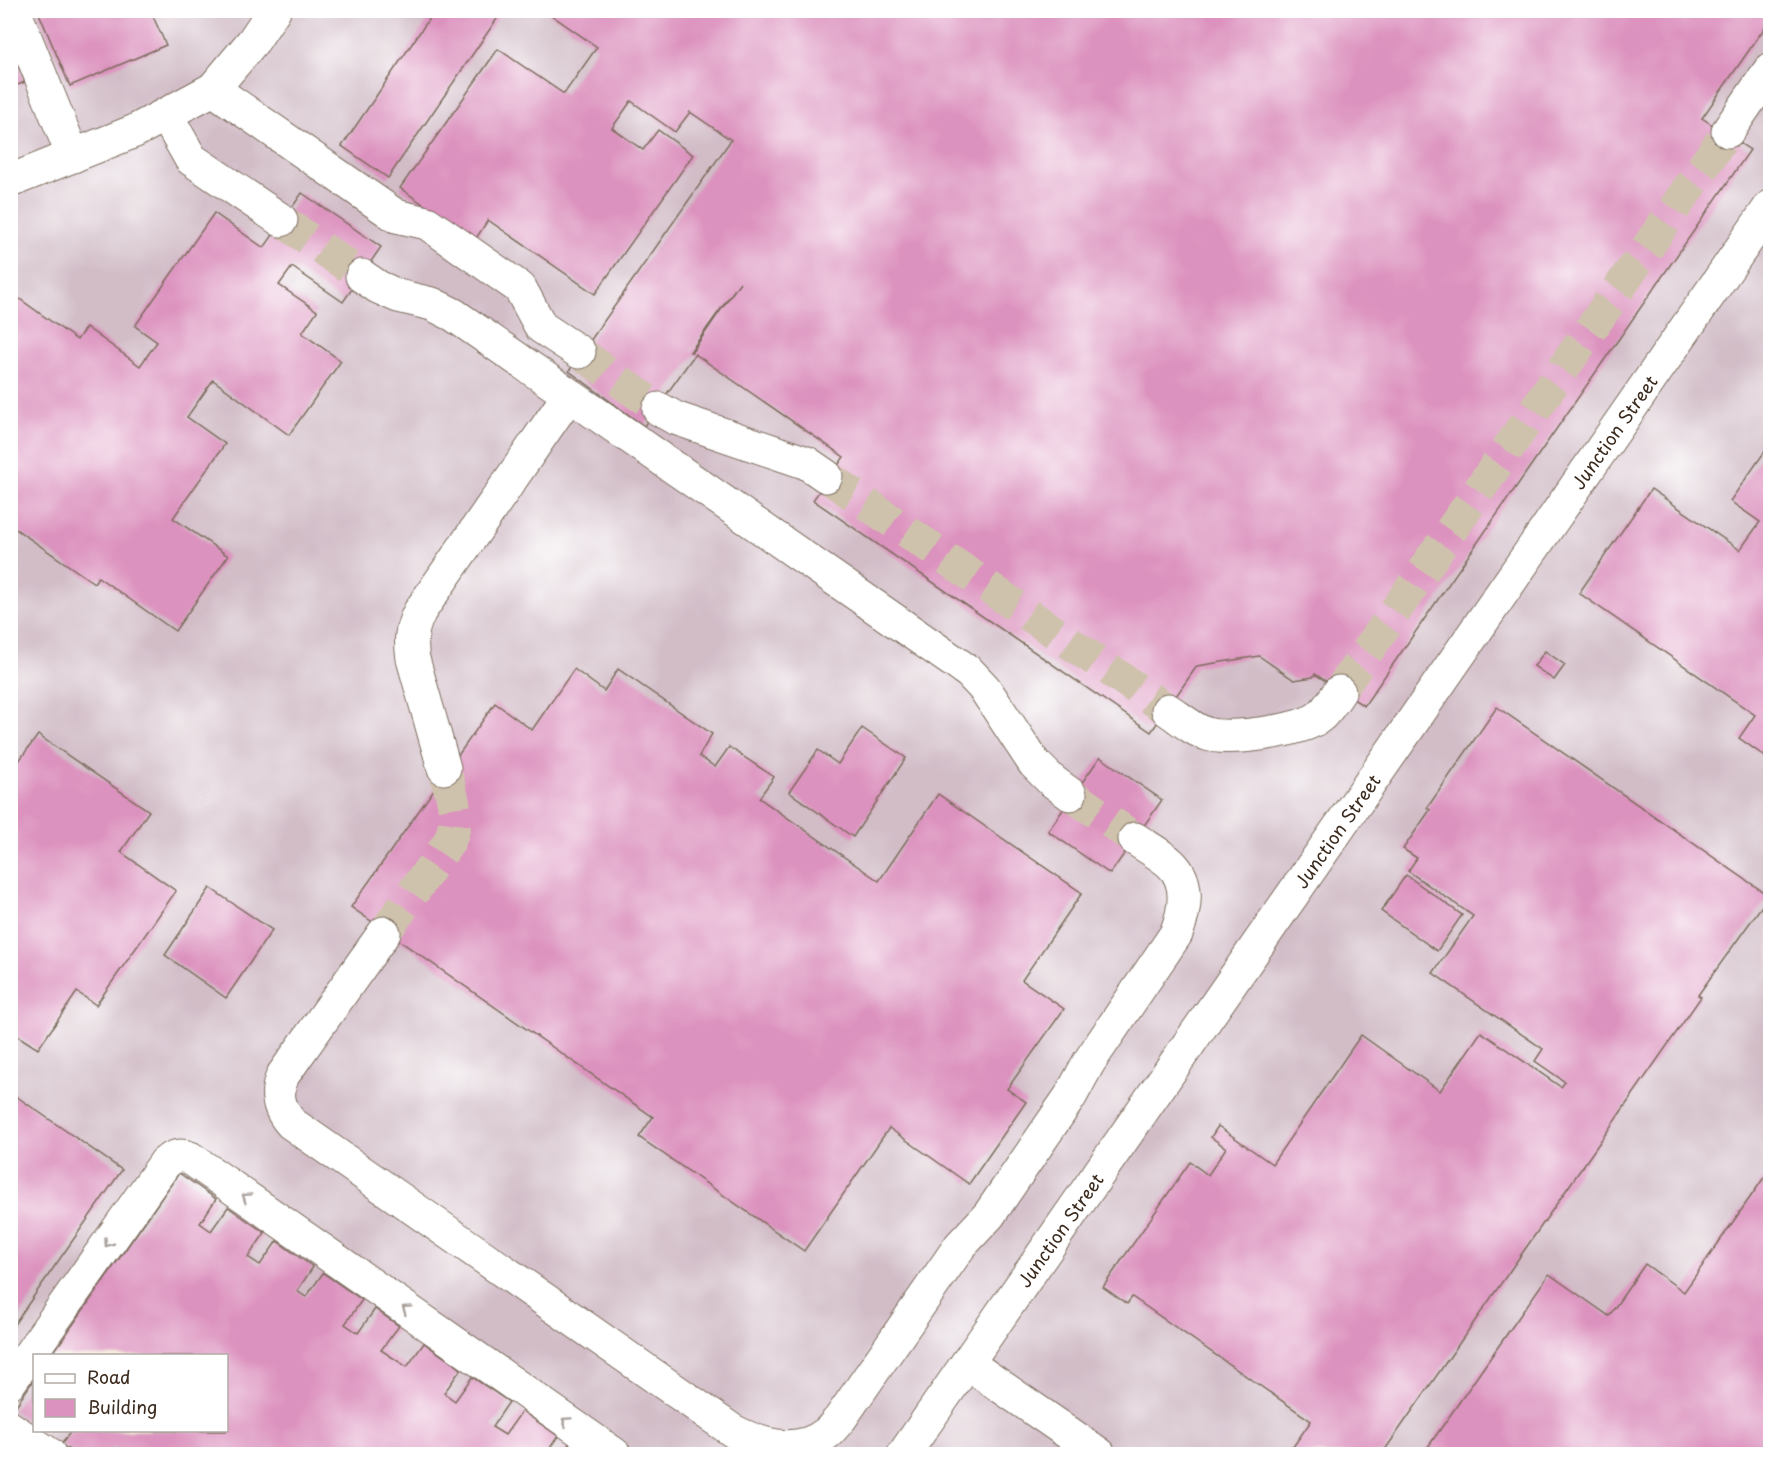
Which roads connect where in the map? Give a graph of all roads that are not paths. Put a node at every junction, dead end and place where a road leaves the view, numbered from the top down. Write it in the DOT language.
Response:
graph roads {
  1 [pos="14,10"];
  2 [pos="274,10"];
  3 [pos="1770,70"];
  4 [pos="213,89"];
  5 [pos="166,115"];
  6 [pos="1728,130"];
  7 [pos="73,156"];
  8 [pos="12,176"];
  9 [pos="1770,207"];
  10 [pos="281,220"];
  11 [pos="362,276"];
  12 [pos="579,352"];
  13 [pos="569,395"];
  14 [pos="659,409"];
  15 [pos="826,477"];
  16 [pos="1339,692"];
  17 [pos="1168,710"];
  18 [pos="444,768"];
  19 [pos="1070,794"];
  20 [pos="1135,839"];
  21 [pos="384,933"];
  22 [pos="967,1363"];
  23 [pos="10,1382"];
  24 [pos="10,1428"];
  25 [pos="49,1455"];
  26 [pos="614,1455"];
  27 [pos="904,1455"];
  28 [pos="1099,1455"];
  1 -- 7 [label="street"];
  2 -- 4 [label="street"];
  3 -- 6 [label="street"];
  4 -- 5 [label="street"];
  4 -- 12 [label="street"];
  5 -- 7 [label="street"];
  5 -- 10 [label="street"];
  7 -- 8 [label="street"];
  9 -- 22 [label="street, Junction Street"];
  11 -- 13 [label="street"];
  13 -- 18 [label="street"];
  13 -- 19 [label="street"];
  14 -- 15 [label="street"];
  16 -- 17 [label="street"];
  20 -- 21 [label="street"];
  22 -- 27 [label="street, Junction Street"];
  22 -- 28 [label="street"];
  26 -- 23 [label="street, one-way"];
  24 -- 25 [label="street"];
}
